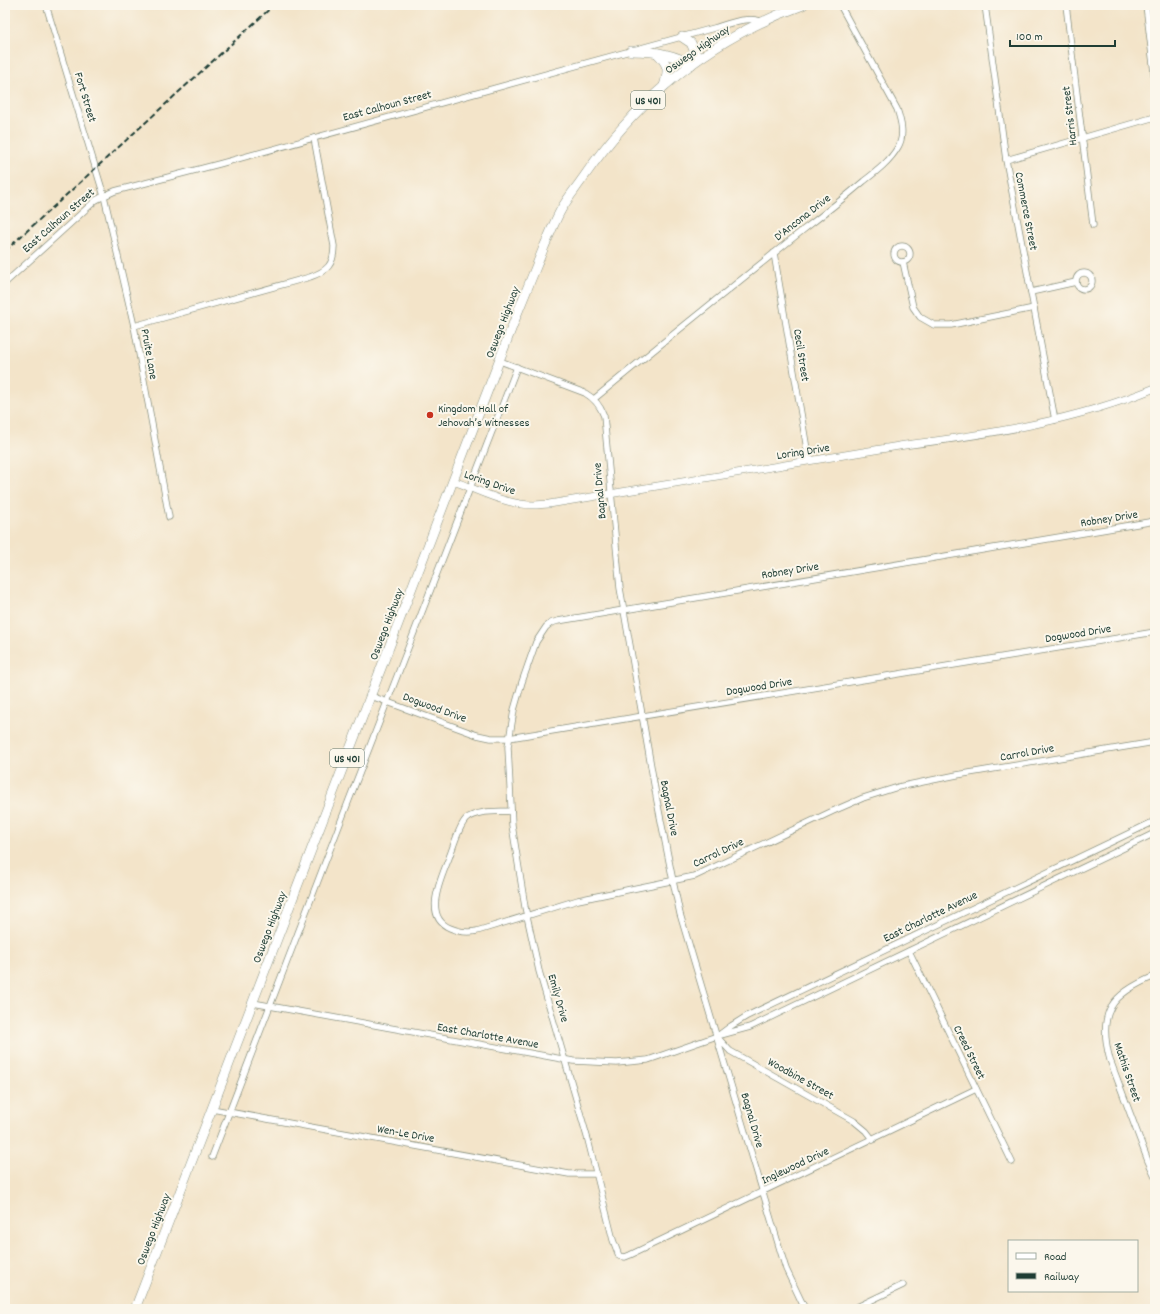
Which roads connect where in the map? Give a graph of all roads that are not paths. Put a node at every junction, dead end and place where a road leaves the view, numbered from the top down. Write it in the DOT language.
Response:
graph roads {
  1 [pos="46,5"];
  2 [pos="803,5"];
  3 [pos="840,5"];
  4 [pos="986,5"];
  5 [pos="1066,5"];
  6 [pos="1146,5"];
  7 [pos="761,21"];
  8 [pos="682,37"];
  9 [pos="631,51"];
  10 [pos="658,53"];
  11 [pos="698,59"];
  12 [pos="690,65"];
  13 [pos="1155,81"];
  14 [pos="664,86"];
  15 [pos="1155,118"];
  16 [pos="314,138"];
  17 [pos="1083,138"];
  18 [pos="1006,160"];
  19 [pos="104,196"];
  20 [pos="1093,225"];
  21 [pos="774,253"];
  22 [pos="903,262"];
  23 [pos="1076,282"];
  24 [pos="5,283"];
  25 [pos="1031,292"];
  26 [pos="1034,308"];
  27 [pos="134,326"];
  28 [pos="500,361"];
  29 [pos="517,367"];
  30 [pos="1155,388"];
  31 [pos="594,399"];
  32 [pos="1055,420"];
  33 [pos="809,461"];
  34 [pos="454,482"];
  35 [pos="471,488"];
  36 [pos="611,494"];
  37 [pos="169,517"];
  38 [pos="1155,521"];
  39 [pos="624,609"];
  40 [pos="1155,632"];
  41 [pos="371,696"];
  42 [pos="387,702"];
  43 [pos="642,716"];
  44 [pos="509,738"];
  45 [pos="1155,742"];
  46 [pos="511,811"];
  47 [pos="1155,821"];
  48 [pos="1155,833"];
  49 [pos="673,881"];
  50 [pos="527,915"];
  51 [pos="909,950"];
  52 [pos="1155,976"];
  53 [pos="253,1003"];
  54 [pos="271,1006"];
  55 [pos="717,1036"];
  56 [pos="566,1059"];
  57 [pos="976,1089"];
  58 [pos="212,1109"];
  59 [pos="230,1112"];
  60 [pos="873,1140"];
  61 [pos="212,1157"];
  62 [pos="1012,1162"];
  63 [pos="597,1174"];
  64 [pos="1155,1176"];
  65 [pos="763,1192"];
  66 [pos="622,1257"];
  67 [pos="903,1285"];
  68 [pos="135,1309"];
  69 [pos="805,1309"];
  70 [pos="853,1309"];
  1 -- 19 [label="street, Fort Street"];
  2 -- 7 [label="main road, East Calhoun Street / US 401"];
  3 -- 21 [label="street, D'Ancona Drive"];
  4 -- 18 [label="street, Commerce Street"];
  5 -- 17 [label="street, Harris Street"];
  6 -- 13 [label="street"];
  7 -- 8 [label="street, East Calhoun Street"];
  7 -- 11 [label="main road, Oswego Highway / US 401"];
  8 -- 9 [label="street, East Calhoun Street"];
  8 -- 11 [label="main road"];
  9 -- 10 [label="main road"];
  9 -- 16 [label="street, East Calhoun Street"];
  10 -- 12 [label="main road"];
  10 -- 14 [label="main road"];
  11 -- 12 [label="main road, Oswego Highway / US 401"];
  12 -- 14 [label="main road, Oswego Highway / US 401"];
  14 -- 28 [label="main road, Oswego Highway / US 401"];
  15 -- 17 [label="street"];
  16 -- 19 [label="street, East Calhoun Street"];
  16 -- 27 [label="street"];
  17 -- 18 [label="street"];
  17 -- 20 [label="street, Harris Street"];
  18 -- 25 [label="street, Commerce Street"];
  19 -- 24 [label="street, East Calhoun Street"];
  19 -- 27 [label="street, Pruite Lane"];
  21 -- 31 [label="street, D'Ancona Drive"];
  21 -- 33 [label="street, Cecil Street"];
  22 -- 26 [label="street"];
  23 -- 25 [label="street"];
  25 -- 26 [label="street, Commerce Street"];
  26 -- 32 [label="street, Commerce Street"];
  27 -- 37 [label="street, Pruite Lane"];
  28 -- 29 [label="street"];
  28 -- 34 [label="main road, Oswego Highway / US 401"];
  29 -- 31 [label="street"];
  29 -- 35 [label="street"];
  30 -- 32 [label="street, Loring Drive"];
  31 -- 36 [label="street, Bagnal Drive"];
  32 -- 33 [label="street, Loring Drive"];
  33 -- 36 [label="street, Loring Drive"];
  34 -- 35 [label="street, Loring Drive"];
  34 -- 41 [label="main road, Oswego Highway / US 401"];
  35 -- 36 [label="street, Loring Drive"];
  35 -- 42 [label="street"];
  36 -- 39 [label="street, Bagnal Drive"];
  38 -- 39 [label="street, Robney Drive"];
  39 -- 43 [label="street, Bagnal Drive"];
  39 -- 44 [label="street, Robney Drive"];
  40 -- 43 [label="street, Dogwood Drive"];
  41 -- 42 [label="street, Dogwood Drive"];
  41 -- 53 [label="main road, Oswego Highway / US 401"];
  42 -- 44 [label="street, Dogwood Drive"];
  42 -- 54 [label="street"];
  43 -- 44 [label="street, Dogwood Drive"];
  43 -- 49 [label="street, Bagnal Drive"];
  44 -- 46 [label="street, Emily Drive"];
  45 -- 49 [label="street, Carrol Drive"];
  46 -- 50 [label="street, Emily Drive"];
  46 -- 50 [label="street, Carrol Drive"];
  47 -- 55 [label="street, East Charlotte Avenue"];
  48 -- 51 [label="street, East Charlotte Avenue"];
  49 -- 50 [label="street, Carrol Drive"];
  49 -- 55 [label="street, Bagnal Drive"];
  50 -- 56 [label="street, Emily Drive"];
  51 -- 55 [label="street, East Charlotte Avenue"];
  51 -- 57 [label="street, Creed Street"];
  52 -- 64 [label="street, Mathis Street"];
  53 -- 54 [label="street, East Charlotte Avenue"];
  53 -- 58 [label="main road, Oswego Highway / US 401"];
  54 -- 56 [label="street, East Charlotte Avenue"];
  54 -- 59 [label="street"];
  55 -- 56 [label="street, East Charlotte Avenue"];
  55 -- 60 [label="street, Woodbine Street"];
  55 -- 65 [label="street, Bagnal Drive"];
  56 -- 63 [label="street, Emily Drive"];
  57 -- 60 [label="street, Inglewood Drive"];
  57 -- 62 [label="street, Creed Street"];
  58 -- 59 [label="street, Wen-Le Drive"];
  58 -- 68 [label="main road, Oswego Highway / US 401"];
  59 -- 61 [label="street"];
  59 -- 63 [label="street, Wen-Le Drive"];
  60 -- 65 [label="street, Inglewood Drive"];
  63 -- 66 [label="street, Emily Drive"];
  65 -- 66 [label="street, Inglewood Drive"];
  65 -- 69 [label="street, Bagnal Drive"];
  67 -- 70 [label="street"];
}
